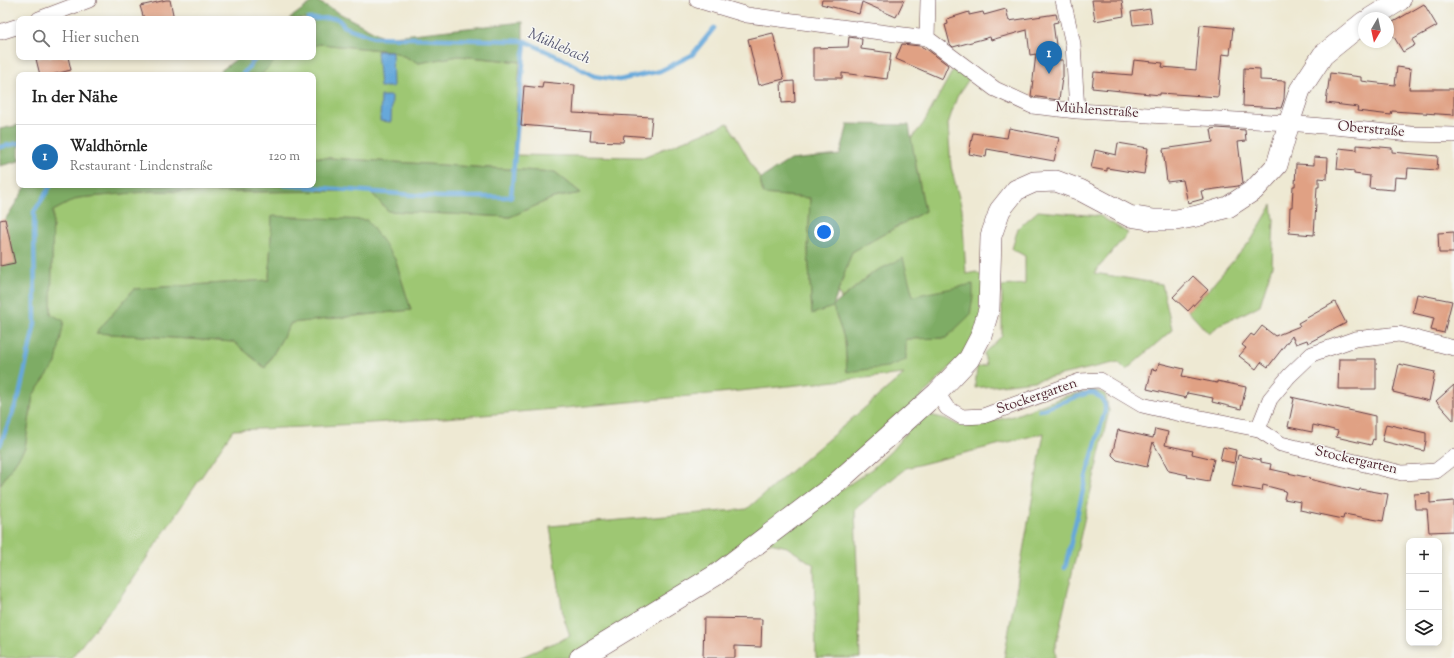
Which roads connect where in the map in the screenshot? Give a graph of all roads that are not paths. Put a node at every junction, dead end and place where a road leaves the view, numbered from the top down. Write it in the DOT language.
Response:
graph roads {
  1 [pos="89,0"];
  2 [pos="697,0"];
  3 [pos="928,0"];
  4 [pos="1063,0"];
  5 [pos="1400,0"];
  6 [pos="1381,12"];
  7 [pos="46,16"];
  8 [pos="16,27"];
  9 [pos="1358,27"];
  10 [pos="0,32"];
  11 [pos="927,38"];
  12 [pos="1077,111"];
  13 [pos="1288,123"];
  14 [pos="1454,135"];
  15 [pos="1454,348"];
  16 [pos="937,393"];
  17 [pos="1258,429"];
  18 [pos="1454,457"];
  19 [pos="580,658"];
  1 -- 7 [label="street"];
  2 -- 11 [label="street, Mühlenstraße"];
  3 -- 11 [label="street"];
  4 -- 12 [label="street"];
  5 -- 6 [label="main road"];
  8 -- 10 [label="street"];
  9 -- 13 [label="main road"];
  11 -- 12 [label="street, Mühlenstraße"];
  12 -- 13 [label="street, Mühlenstraße"];
  13 -- 14 [label="street, Oberstraße"];
  13 -- 16 [label="main road"];
  15 -- 17 [label="street"];
  16 -- 17 [label="street, Stockergarten"];
  16 -- 19 [label="main road"];
  17 -- 18 [label="street, Stockergarten"];
}
